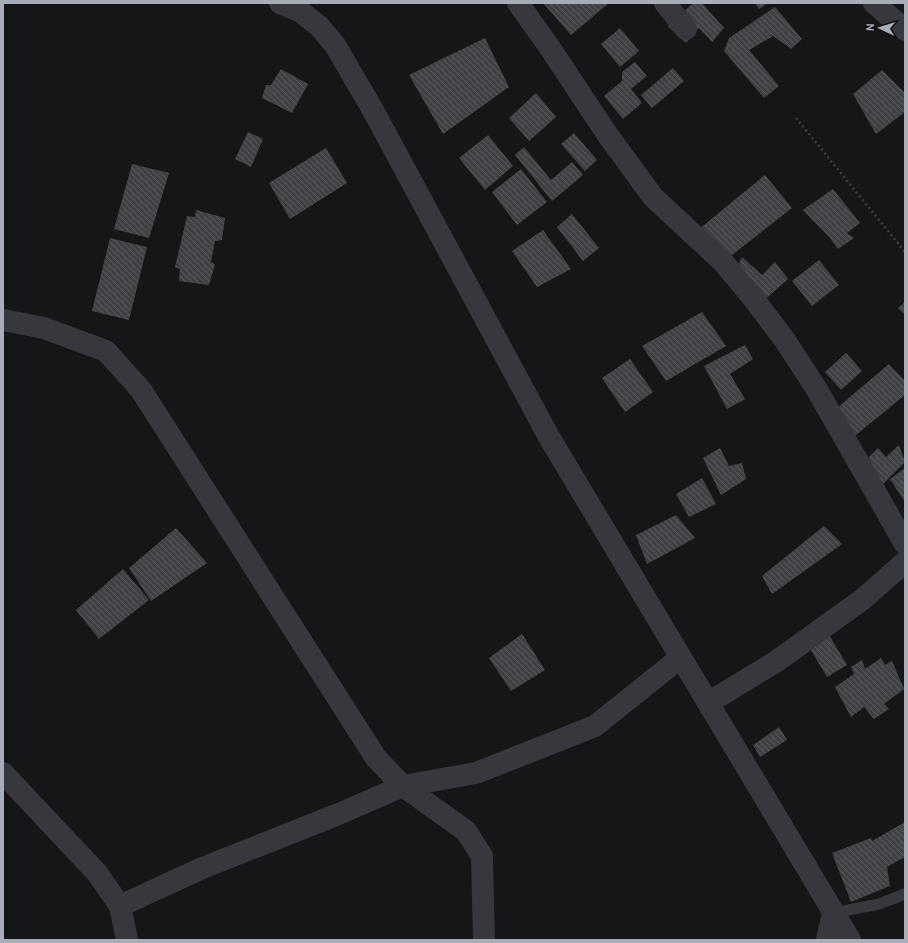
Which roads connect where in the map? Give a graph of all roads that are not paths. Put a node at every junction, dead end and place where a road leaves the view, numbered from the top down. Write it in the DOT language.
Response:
graph roads {
  1 [pos="280,3"];
  2 [pos="518,3"];
  3 [pos="665,3"];
  4 [pos="874,3"];
  5 [pos="686,29"];
  6 [pos="905,30"];
  7 [pos="3,320"];
  8 [pos="905,544"];
  9 [pos="905,562"];
  10 [pos="680,658"];
  11 [pos="708,703"];
  12 [pos="3,773"];
  13 [pos="403,786"];
  14 [pos="905,894"];
  15 [pos="120,906"];
  16 [pos="833,913"];
  17 [pos="127,940"];
  18 [pos="484,940"];
  19 [pos="827,940"];
  20 [pos="850,940"];
  1 -- 10 [label="street"];
  2 -- 8 [label="street"];
  3 -- 5 [label="street"];
  4 -- 6 [label="street"];
  7 -- 13 [label="street"];
  9 -- 11 [label="street"];
  10 -- 11 [label="street"];
  10 -- 13 [label="street"];
  11 -- 16 [label="street"];
  12 -- 15 [label="street"];
  13 -- 15 [label="street"];
  13 -- 18 [label="street"];
  14 -- 16 [label="lane"];
  15 -- 17 [label="street"];
  16 -- 19 [label="street"];
  16 -- 20 [label="street"];
}
